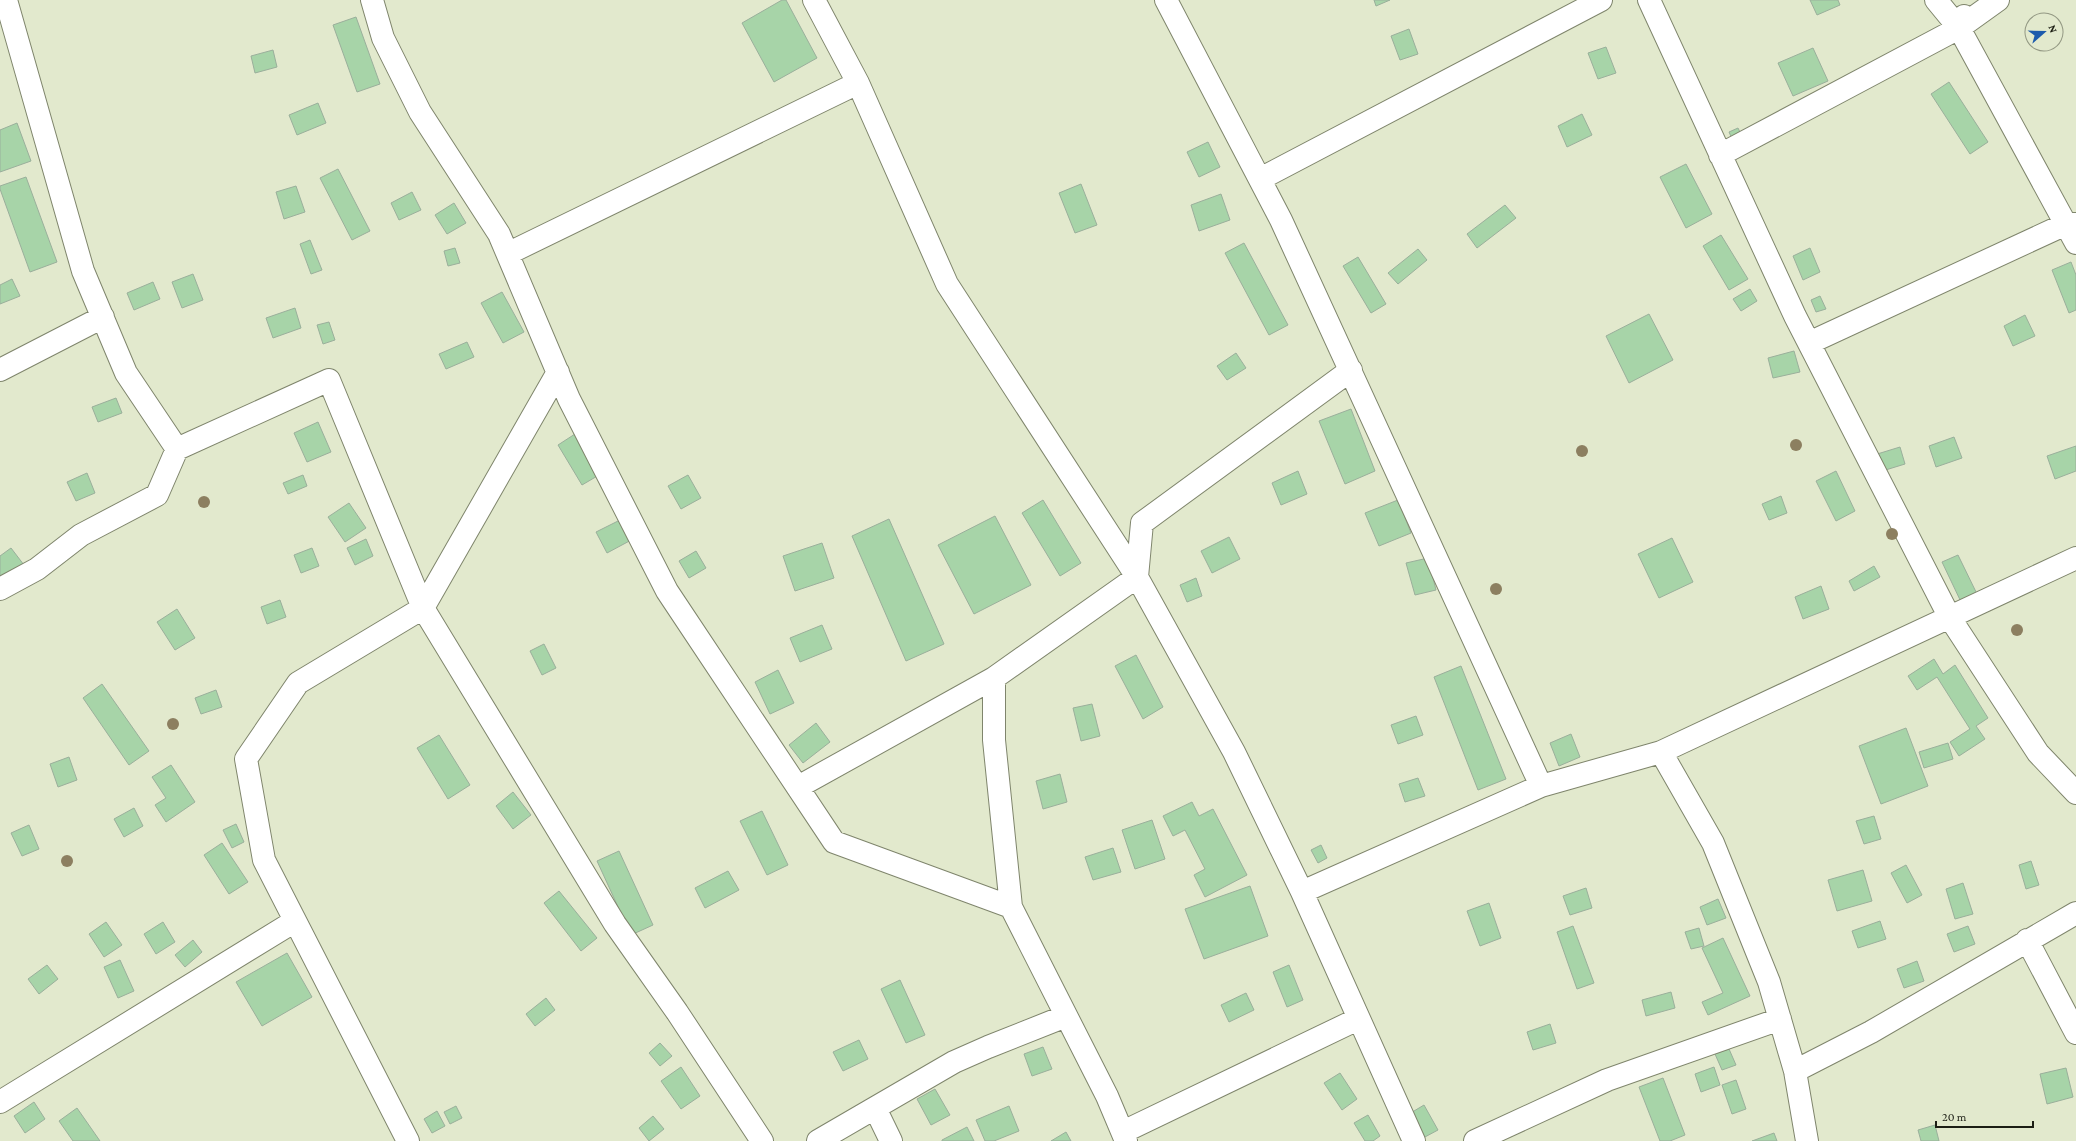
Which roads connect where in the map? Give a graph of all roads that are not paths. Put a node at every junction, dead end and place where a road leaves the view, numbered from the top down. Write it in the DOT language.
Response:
graph roads {
  1 [pos="6,0"];
  2 [pos="372,0"];
  3 [pos="814,0"];
  4 [pos="1166,0"];
  5 [pos="1601,0"];
  6 [pos="1649,0"];
  7 [pos="1936,0"];
  8 [pos="1972,0"];
  9 [pos="1998,0"];
  10 [pos="1959,28"];
  11 [pos="858,83"];
  12 [pos="1720,155"];
  13 [pos="1260,180"];
  14 [pos="2073,230"];
  15 [pos="509,254"];
  16 [pos="103,317"];
  17 [pos="1809,343"];
  18 [pos="0,370"];
  19 [pos="1351,370"];
  20 [pos="558,372"];
  21 [pos="177,449"];
  22 [pos="2076,558"];
  23 [pos="1136,577"];
  24 [pos="0,589"];
  25 [pos="423,608"];
  26 [pos="1950,618"];
  27 [pos="994,678"];
  28 [pos="1661,752"];
  29 [pos="1541,786"];
  30 [pos="798,787"];
  31 [pos="2076,793"];
  32 [pos="1302,892"];
  33 [pos="1011,906"];
  34 [pos="2076,913"];
  35 [pos="295,921"];
  36 [pos="2027,940"];
  37 [pos="1066,1016"];
  38 [pos="1358,1019"];
  39 [pos="1780,1019"];
  40 [pos="2076,1033"];
  41 [pos="1795,1071"];
  42 [pos="0,1102"];
  43 [pos="875,1108"];
  44 [pos="1125,1137"];
  45 [pos="408,1141"];
  46 [pos="762,1141"];
  47 [pos="818,1141"];
  48 [pos="892,1141"];
  49 [pos="1414,1141"];
  50 [pos="1475,1141"];
  51 [pos="1807,1141"];
  1 -- 16 [label="street"];
  2 -- 15 [label="street"];
  3 -- 11 [label="street"];
  4 -- 13 [label="street"];
  5 -- 13 [label="street"];
  6 -- 12 [label="street"];
  7 -- 10 [label="street"];
  8 -- 10 [label="street"];
  9 -- 10 [label="street"];
  10 -- 12 [label="street"];
  10 -- 14 [label="street"];
  11 -- 15 [label="street"];
  11 -- 23 [label="street"];
  12 -- 17 [label="street"];
  13 -- 19 [label="street"];
  14 -- 17 [label="street"];
  15 -- 20 [label="street"];
  16 -- 18 [label="street"];
  16 -- 21 [label="street"];
  17 -- 26 [label="street"];
  19 -- 23 [label="street"];
  19 -- 29 [label="street"];
  20 -- 25 [label="street"];
  20 -- 30 [label="street"];
  21 -- 24 [label="street"];
  21 -- 25 [label="street"];
  22 -- 26 [label="street"];
  23 -- 27 [label="street"];
  23 -- 32 [label="street"];
  25 -- 35 [label="street"];
  25 -- 46 [label="street"];
  26 -- 28 [label="street"];
  26 -- 31 [label="street"];
  27 -- 30 [label="street"];
  27 -- 33 [label="street"];
  28 -- 29 [label="street"];
  28 -- 39 [label="street"];
  29 -- 32 [label="street"];
  30 -- 33 [label="street"];
  32 -- 38 [label="street"];
  33 -- 37 [label="street"];
  34 -- 36 [label="street"];
  35 -- 42 [label="street"];
  35 -- 45 [label="street"];
  36 -- 40 [label="street"];
  36 -- 41 [label="street"];
  37 -- 43 [label="street"];
  37 -- 44 [label="street"];
  38 -- 44 [label="street"];
  38 -- 49 [label="street"];
  39 -- 41 [label="street"];
  39 -- 50 [label="street"];
  41 -- 51 [label="street"];
  43 -- 47 [label="street"];
  43 -- 48 [label="street"];
}
